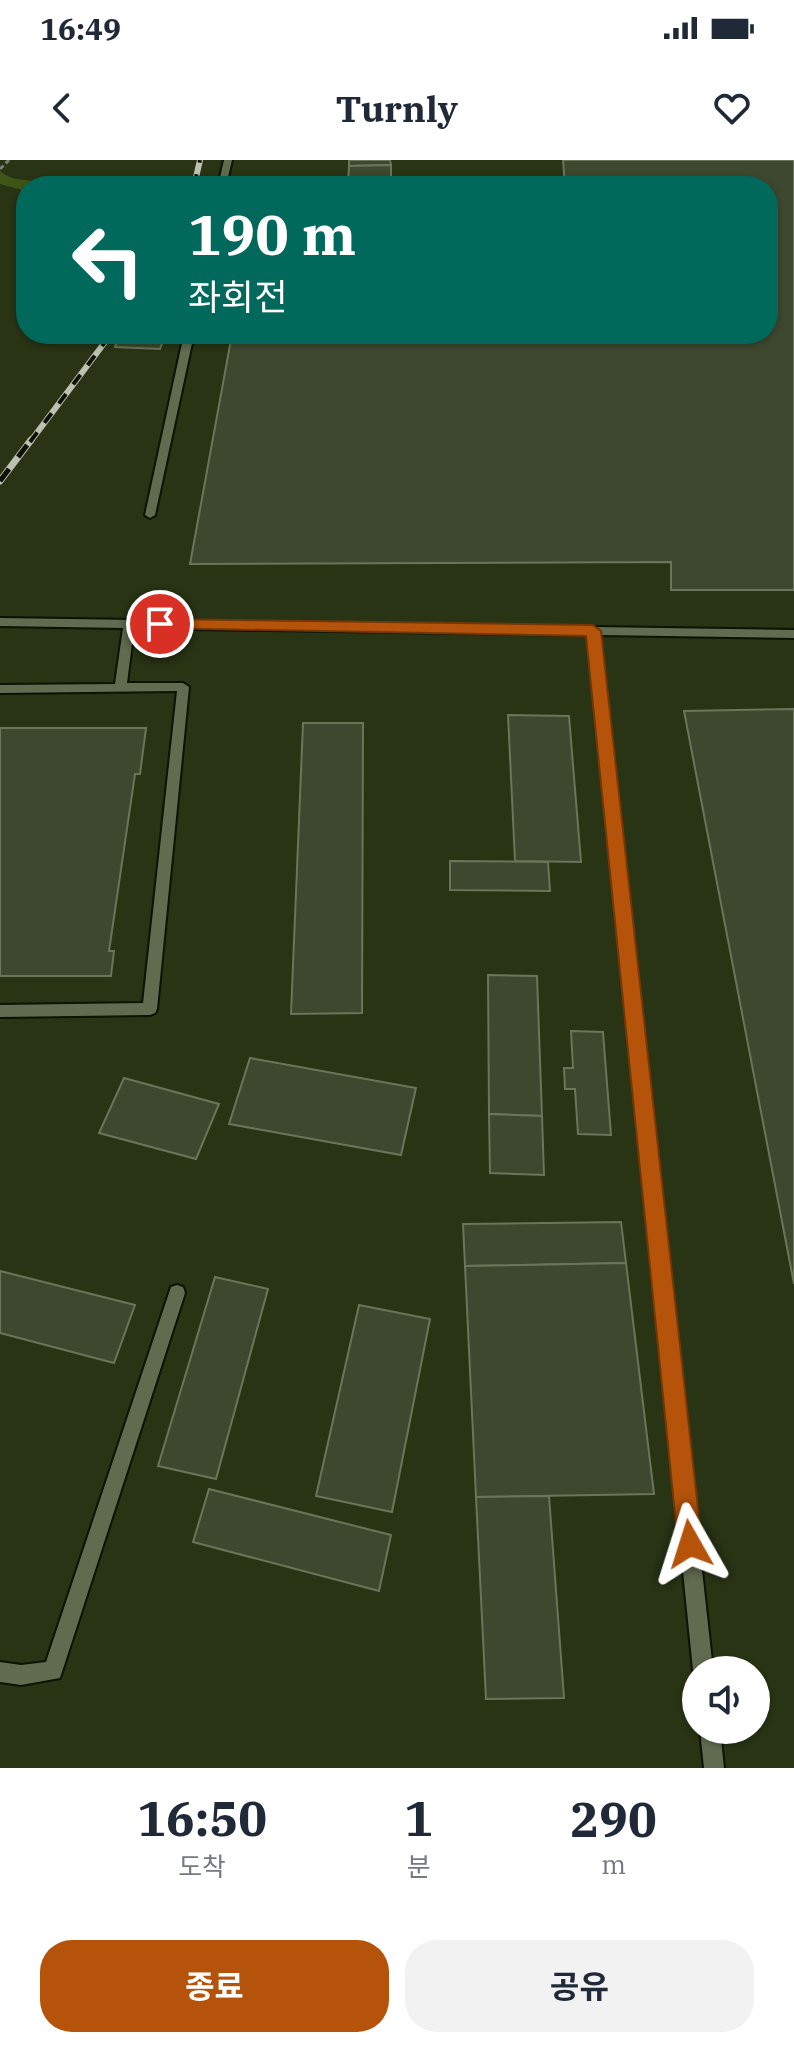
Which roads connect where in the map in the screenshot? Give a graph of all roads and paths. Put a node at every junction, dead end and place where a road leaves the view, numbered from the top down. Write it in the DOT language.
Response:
graph roads {
  1 [pos="9,160"];
  2 [pos="0,169"];
  3 [pos="187,344"];
  4 [pos="150,515"];
  5 [pos="0,622"];
  6 [pos="129,624"];
  7 [pos="593,631"];
  8 [pos="794,634"];
  9 [pos="120,687"];
  10 [pos="0,689"];
  11 [pos="0,1011"];
  12 [pos="177,1293"];
  13 [pos="702,1656"];
  14 [pos="0,1672"];
  15 [pos="711,1744"];
  16 [pos="714,1768"];
  1 -- 2 [label="path"];
  3 -- 4 [label="lane"];
  5 -- 6 [label="lane"];
  6 -- 7 [label="lane"];
  6 -- 9 [label="lane"];
  7 -- 8 [label="lane"];
  7 -- 13 [label="lane"];
  9 -- 10 [label="lane"];
  9 -- 11 [label="lane"];
  12 -- 14 [label="lane"];
  15 -- 16 [label="lane"];
}
